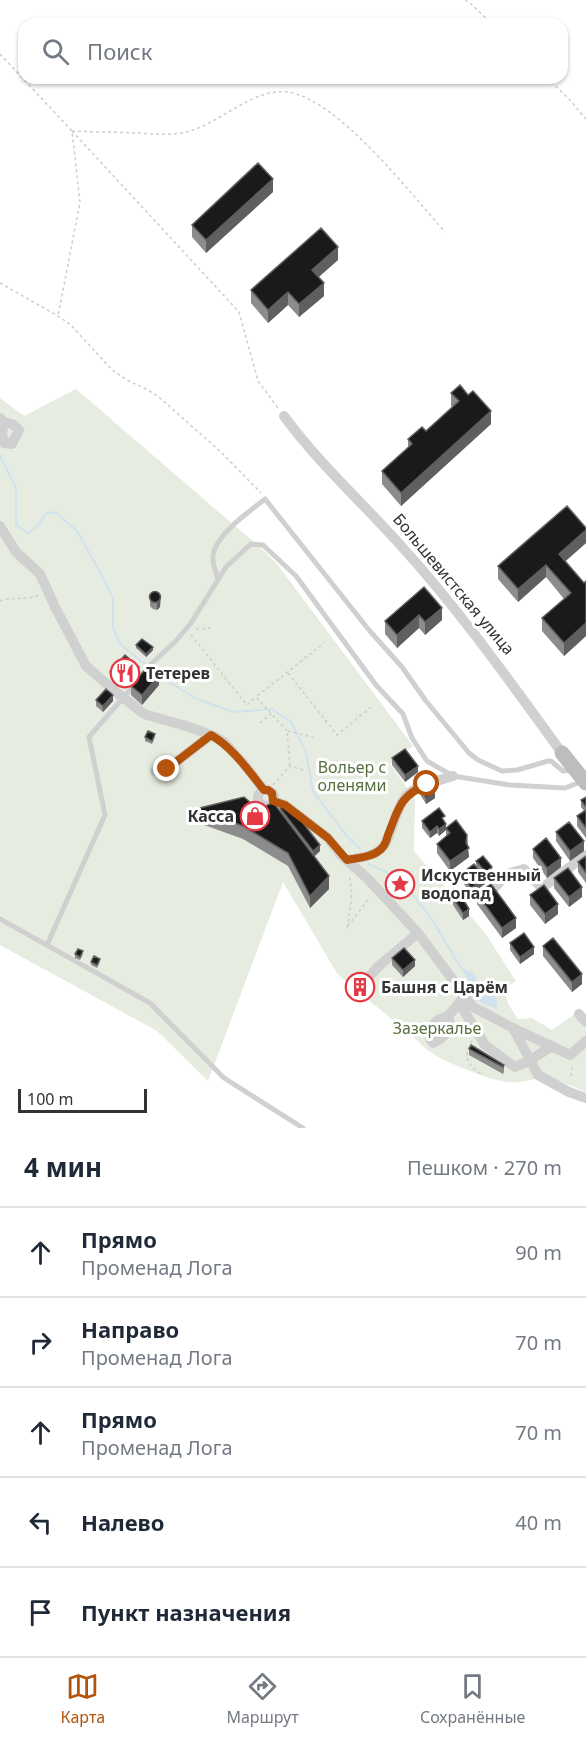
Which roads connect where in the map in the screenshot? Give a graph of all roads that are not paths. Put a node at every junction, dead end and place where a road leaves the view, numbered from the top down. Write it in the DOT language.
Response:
graph roads {
  1 [pos="284,416"];
  2 [pos="0,526"];
  3 [pos="218,579"];
  4 [pos="124,699"];
  5 [pos="211,735"];
  6 [pos="562,753"];
  7 [pos="155,771"];
  8 [pos="453,776"];
  9 [pos="582,778"];
  10 [pos="586,855"];
  11 [pos="347,860"];
  12 [pos="495,888"];
  13 [pos="0,919"];
  14 [pos="418,933"];
  15 [pos="47,945"];
  16 [pos="364,982"];
  17 [pos="465,996"];
  18 [pos="448,1016"];
  19 [pos="513,1028"];
  20 [pos="586,1041"];
  21 [pos="552,1046"];
  22 [pos="529,1061"];
  23 [pos="586,1098"];
  24 [pos="303,1128"];
  1 -- 6 [label="street, Большевистская улица"];
  2 -- 4 [label="street"];
  3 -- 4 [label="lane"];
  3 -- 8 [label="lane"];
  3 -- 9 [label="lane"];
  4 -- 5 [label="street"];
  4 -- 15 [label="lane"];
  5 -- 7 [label="street"];
  5 -- 11 [label="street"];
  6 -- 9 [label="street, Большевистская улица"];
  8 -- 9 [label="lane"];
  8 -- 11 [label="street"];
  10 -- 12 [label="street"];
  11 -- 14 [label="street"];
  13 -- 15 [label="lane"];
  14 -- 16 [label="street"];
  14 -- 17 [label="street"];
  15 -- 24 [label="lane"];
  17 -- 18 [label="street"];
  17 -- 19 [label="street"];
  17 -- 22 [label="street"];
  19 -- 21 [label="street"];
  19 -- 22 [label="street"];
  20 -- 21 [label="street"];
  21 -- 22 [label="street"];
  22 -- 23 [label="street"];
}
